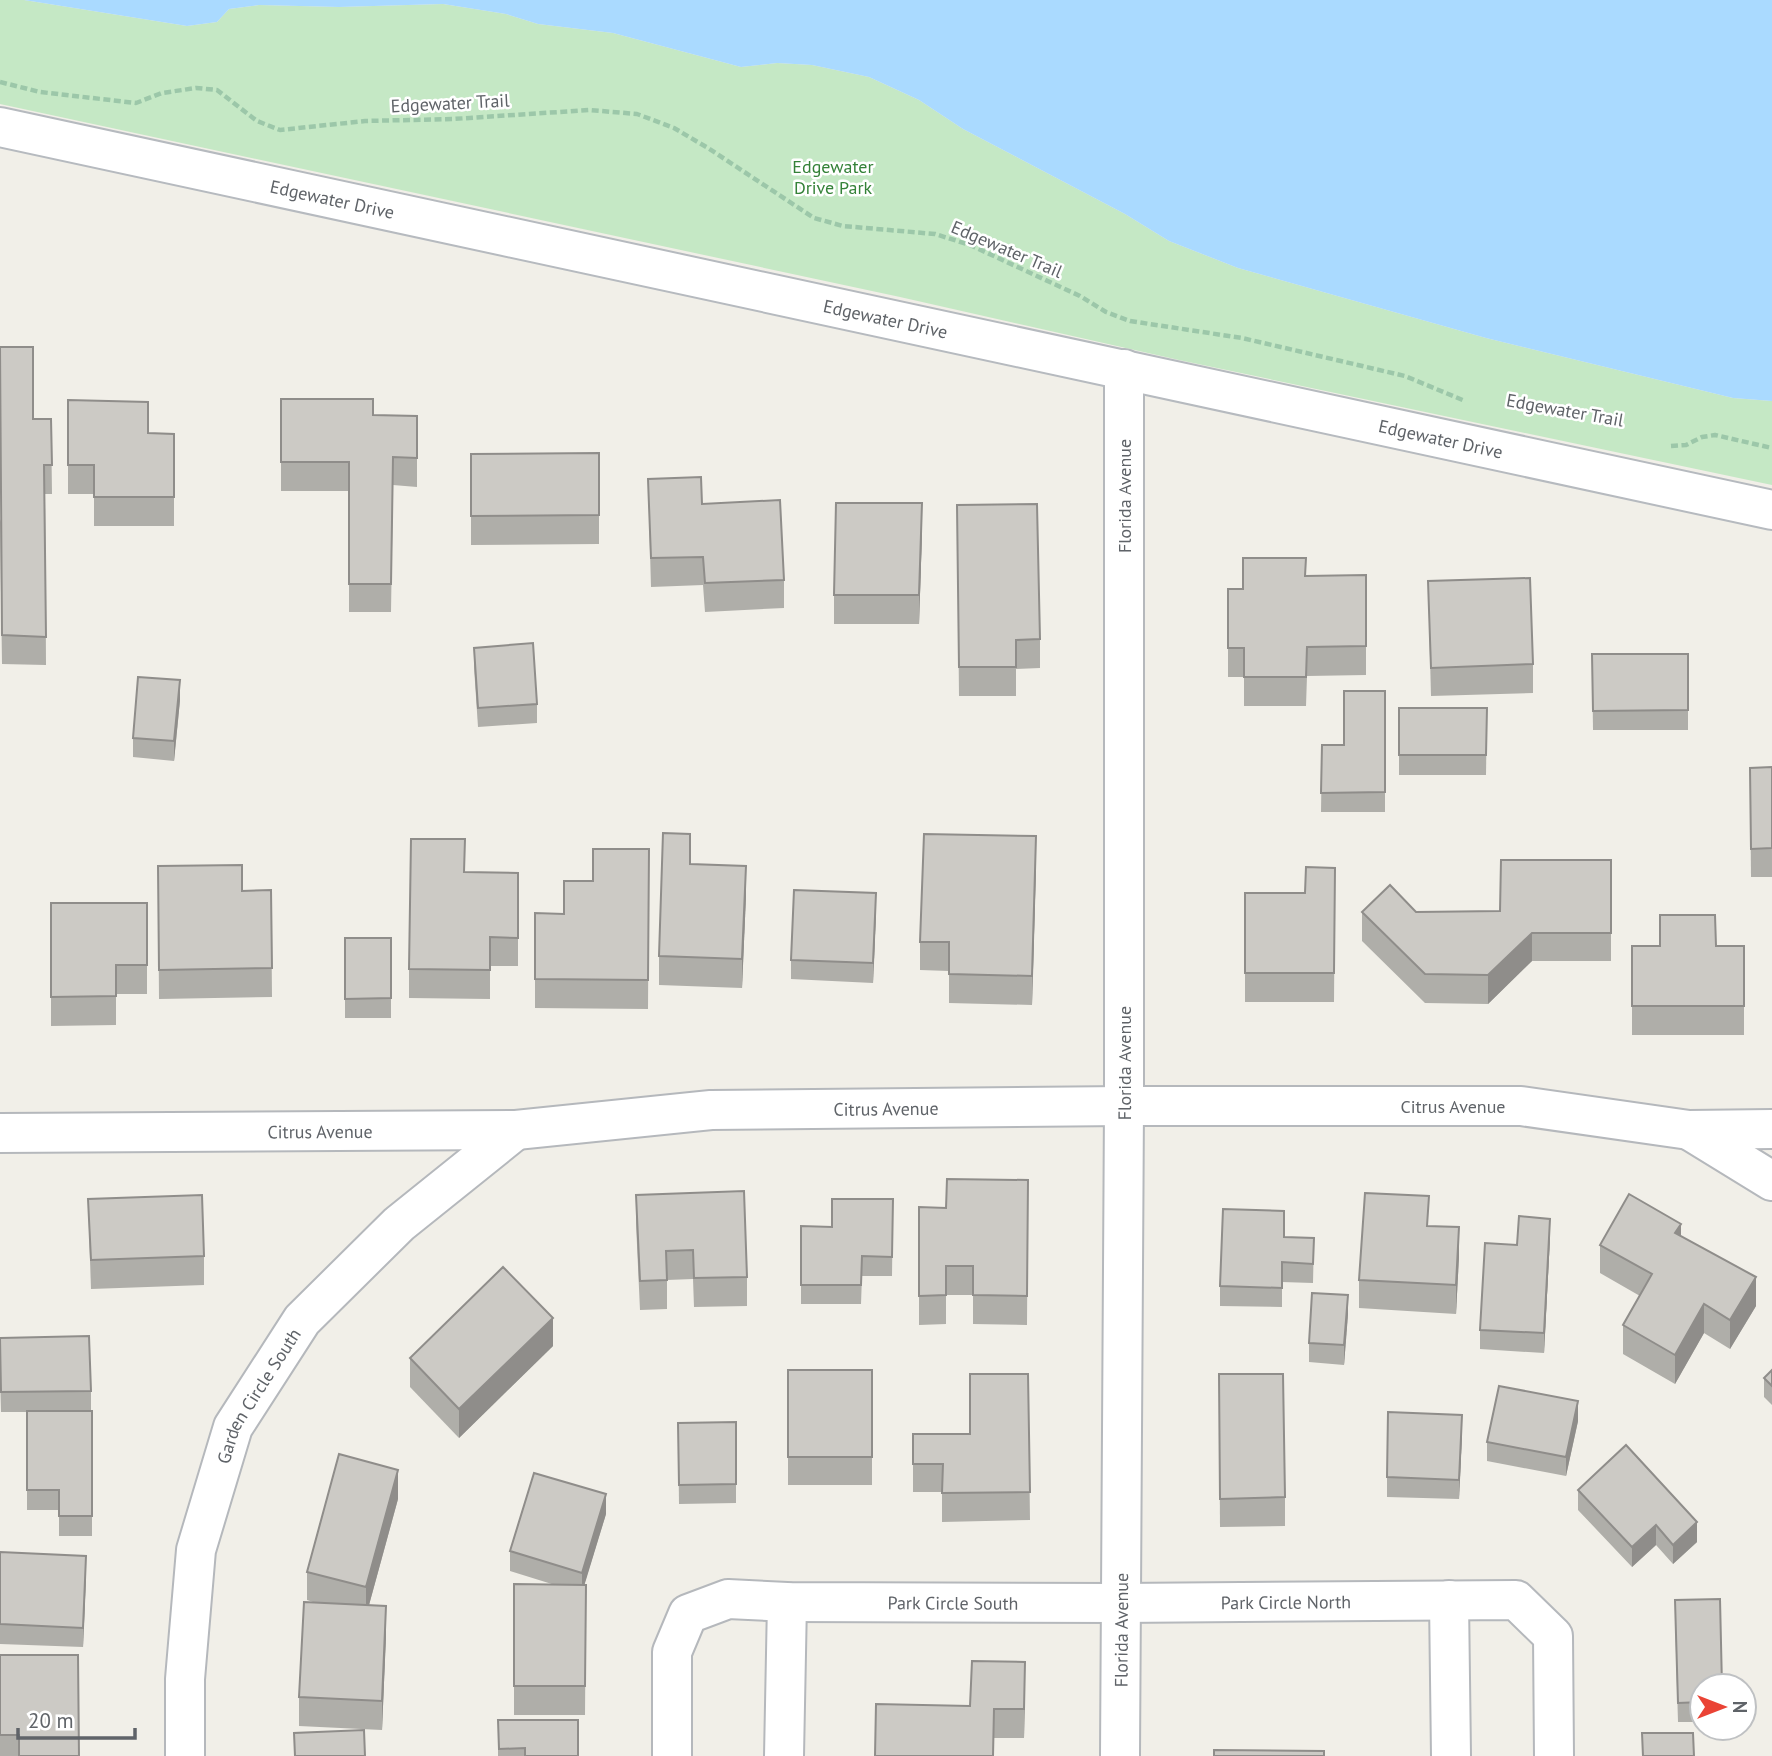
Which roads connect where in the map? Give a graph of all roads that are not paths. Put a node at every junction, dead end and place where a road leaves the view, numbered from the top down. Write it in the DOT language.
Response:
graph roads {
  1 [pos="0,127"];
  2 [pos="1124,369"];
  3 [pos="1772,510"];
  4 [pos="1124,1105"];
  5 [pos="1772,1129"];
  6 [pos="516,1130"];
  7 [pos="1689,1130"];
  8 [pos="0,1133"];
  9 [pos="1772,1181"];
  10 [pos="1449,1600"];
  11 [pos="787,1602"];
  12 [pos="1120,1603"];
  13 [pos="185,1756"];
  14 [pos="673,1756"];
  15 [pos="784,1756"];
  16 [pos="1120,1756"];
  17 [pos="1451,1756"];
  18 [pos="1554,1756"];
  1 -- 2 [label="street, Edgewater Drive"];
  2 -- 3 [label="street, Edgewater Drive"];
  2 -- 4 [label="street, Florida Avenue"];
  4 -- 6 [label="street, Citrus Avenue"];
  4 -- 7 [label="street, Citrus Avenue"];
  4 -- 12 [label="street, Florida Avenue"];
  5 -- 7 [label="street, Citrus Avenue"];
  6 -- 8 [label="street, Citrus Avenue"];
  6 -- 13 [label="street, Garden Circle South"];
  7 -- 9 [label="street"];
  10 -- 12 [label="street, Park Circle North"];
  10 -- 17 [label="street"];
  10 -- 18 [label="street, Park Circle North"];
  11 -- 12 [label="street, Park Circle South"];
  11 -- 14 [label="street, Park Circle South"];
  11 -- 15 [label="street"];
  12 -- 16 [label="street, Florida Avenue"];
}
